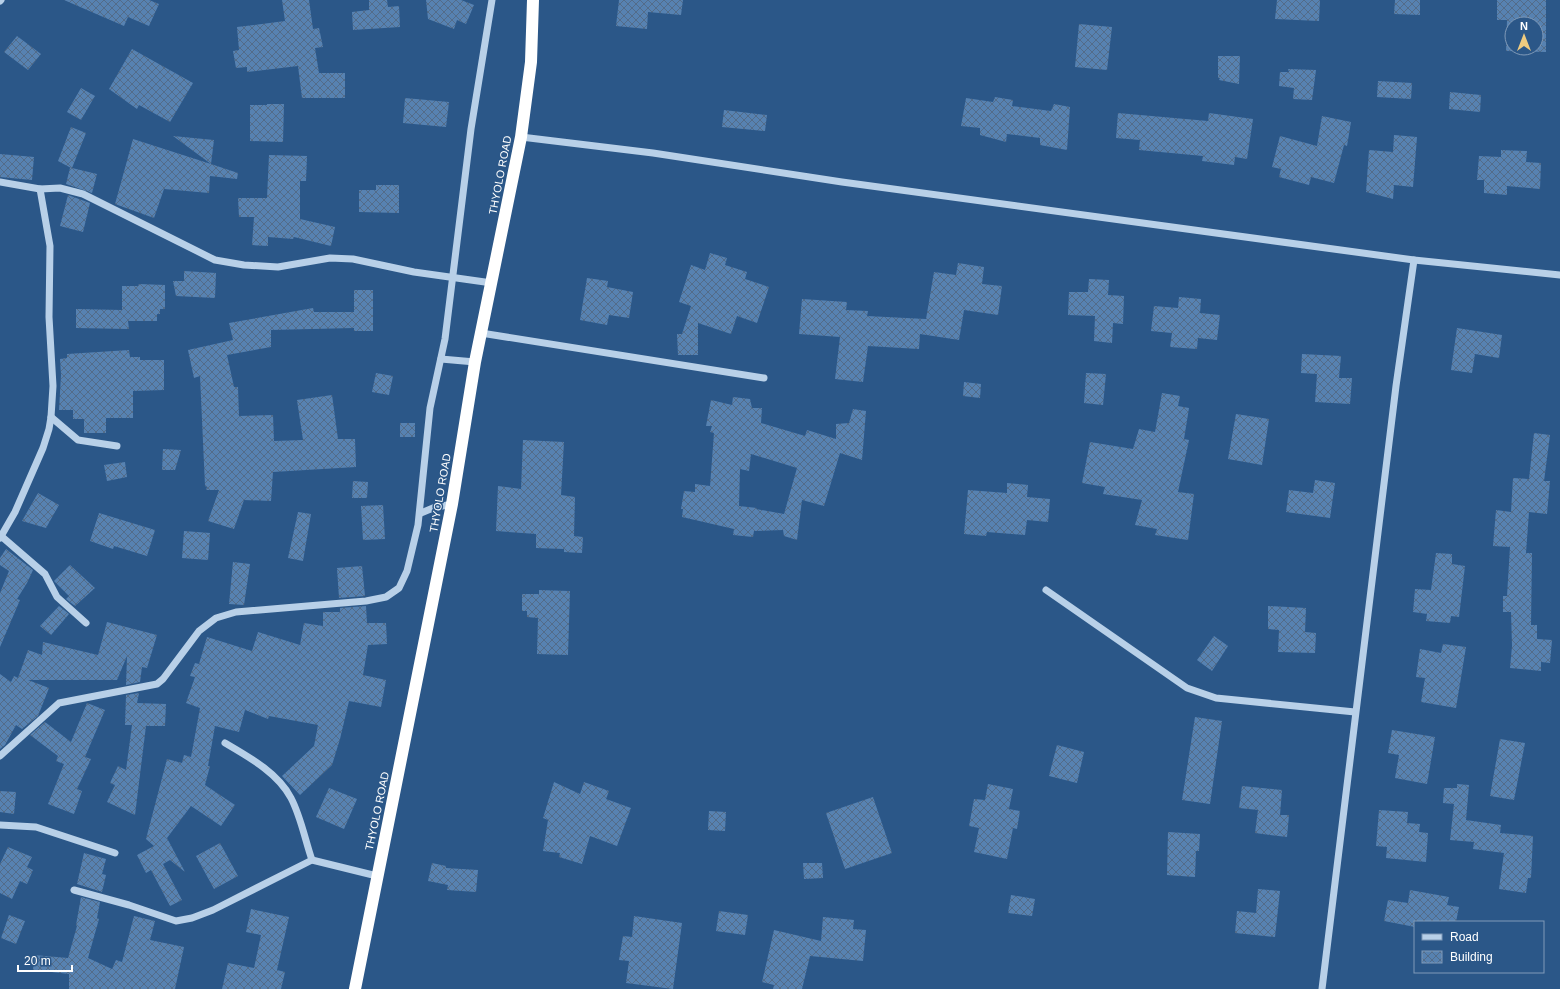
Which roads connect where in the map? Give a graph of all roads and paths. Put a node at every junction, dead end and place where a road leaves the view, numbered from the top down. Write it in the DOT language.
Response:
graph roads {
  1 [pos="492,0"];
  2 [pos="533,0"];
  3 [pos="521,137"];
  4 [pos="0,182"];
  5 [pos="40,189"];
  6 [pos="1414,260"];
  7 [pos="1560,275"];
  8 [pos="454,277"];
  9 [pos="492,283"];
  10 [pos="481,333"];
  11 [pos="441,359"];
  12 [pos="475,362"];
  13 [pos="764,378"];
  14 [pos="51,417"];
  15 [pos="117,446"];
  16 [pos="452,504"];
  17 [pos="421,513"];
  18 [pos="0,537"];
  19 [pos="1046,590"];
  20 [pos="86,623"];
  21 [pos="1356,712"];
  22 [pos="225,743"];
  23 [pos="0,756"];
  24 [pos="0,825"];
  25 [pos="115,853"];
  26 [pos="312,860"];
  27 [pos="377,876"];
  28 [pos="74,890"];
  29 [pos="355,989"];
  30 [pos="1322,989"];
  1 -- 8 [label="street"];
  2 -- 3 [label="highway, THYOLO ROAD"];
  3 -- 6 [label="street"];
  3 -- 9 [label="highway, THYOLO ROAD"];
  4 -- 5 [label="street"];
  5 -- 8 [label="street"];
  5 -- 14 [label="street"];
  6 -- 7 [label="street"];
  6 -- 21 [label="street"];
  8 -- 9 [label="street"];
  8 -- 11 [label="street"];
  9 -- 10 [label="highway, THYOLO ROAD"];
  10 -- 12 [label="highway, THYOLO ROAD"];
  10 -- 13 [label="street"];
  11 -- 12 [label="street"];
  11 -- 17 [label="street"];
  12 -- 16 [label="highway, THYOLO ROAD"];
  14 -- 15 [label="street"];
  14 -- 18 [label="street"];
  16 -- 17 [label="street"];
  16 -- 27 [label="highway, THYOLO ROAD"];
  17 -- 23 [label="street"];
  18 -- 20 [label="street"];
  19 -- 21 [label="street"];
  21 -- 30 [label="street"];
  22 -- 26 [label="street"];
  24 -- 25 [label="street"];
  26 -- 27 [label="street"];
  26 -- 28 [label="street"];
  27 -- 29 [label="highway, THYOLO ROAD"];
}
